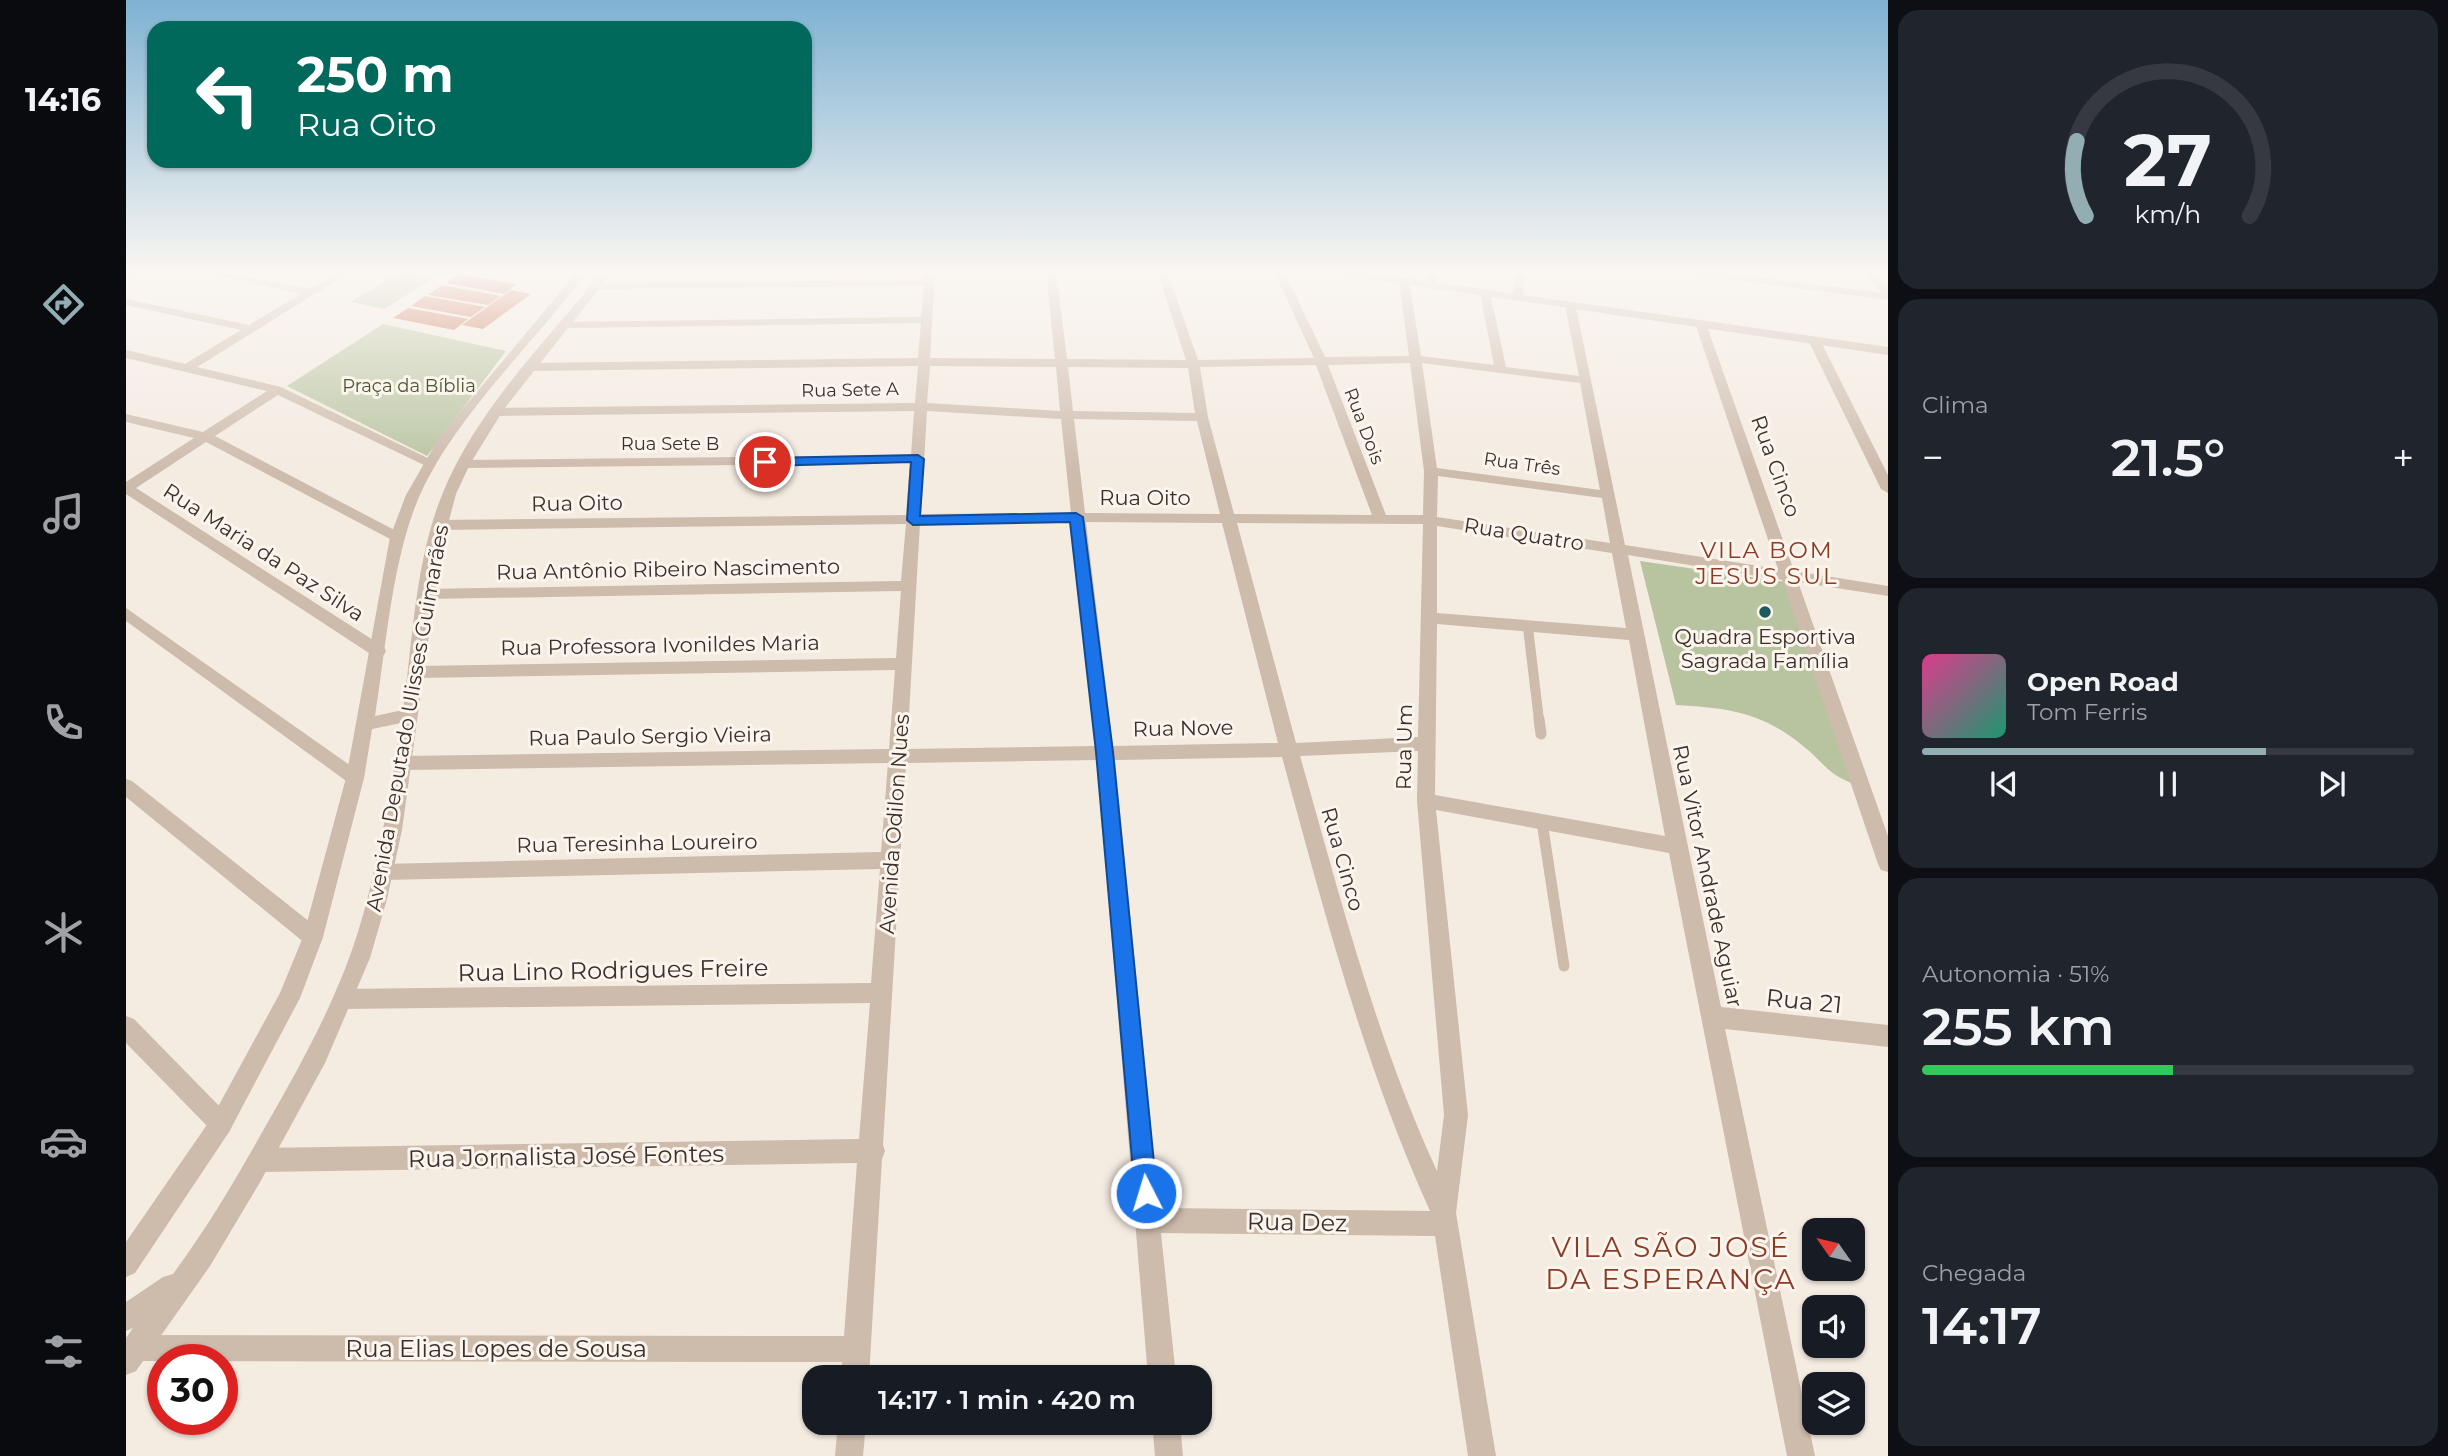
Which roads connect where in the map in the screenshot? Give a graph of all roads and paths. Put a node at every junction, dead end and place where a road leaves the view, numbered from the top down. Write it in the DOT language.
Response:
graph roads {
  1 [pos="234,339"];
  2 [pos="528,339"];
  3 [pos="554,339"];
  4 [pos="926,339"];
  5 [pos="1060,339"];
  6 [pos="1184,339"];
  7 [pos="1311,339"];
  8 [pos="1414,339"];
  9 [pos="1495,339"];
  10 [pos="1577,339"];
  11 [pos="1707,339"];
  12 [pos="1807,339"];
  13 [pos="1814,340"];
  14 [pos="1888,351"];
  15 [pos="126,354"];
  16 [pos="1418,359"];
  17 [pos="1321,360"];
  18 [pos="925,362"];
  19 [pos="1192,364"];
  20 [pos="1063,365"];
  21 [pos="532,367"];
  22 [pos="189,368"];
  23 [pos="1501,369"];
  24 [pos="1585,380"];
  25 [pos="277,390"];
  26 [pos="922,407"];
  27 [pos="498,412"];
  28 [pos="1068,415"];
  29 [pos="1202,417"];
  30 [pos="126,418"];
  31 [pos="206,437"];
  32 [pos="918,459"];
  33 [pos="429,462"];
  34 [pos="464,464"];
  35 [pos="1431,471"];
  36 [pos="126,488"];
  37 [pos="1888,489"];
  38 [pos="1608,495"];
  39 [pos="1076,517"];
  40 [pos="1380,518"];
  41 [pos="1229,519"];
  42 [pos="913,520"];
  43 [pos="1430,520"];
  44 [pos="439,525"];
  45 [pos="397,537"];
  46 [pos="1619,549"];
  47 [pos="1791,575"];
  48 [pos="910,586"];
  49 [pos="1888,591"];
  50 [pos="427,594"];
  51 [pos="126,613"];
  52 [pos="1431,618"];
  53 [pos="1528,628"];
  54 [pos="1637,635"];
  55 [pos="378,651"];
  56 [pos="904,664"];
  57 [pos="416,672"];
  58 [pos="409,715"];
  59 [pos="366,724"];
  60 [pos="1541,734"];
  61 [pos="1426,744"];
  62 [pos="1289,750"];
  63 [pos="1105,752"];
  64 [pos="897,755"];
  65 [pos="403,763"];
  66 [pos="355,778"];
  67 [pos="126,786"];
  68 [pos="1426,801"];
  69 [pos="1542,822"];
  70 [pos="1677,846"];
  71 [pos="891,860"];
  72 [pos="1888,863"];
  73 [pos="383,872"];
  74 [pos="313,937"];
  75 [pos="1564,966"];
  76 [pos="883,993"];
  77 [pos="344,999"];
  78 [pos="1713,1017"];
  79 [pos="126,1027"];
  80 [pos="1888,1037"];
  81 [pos="221,1124"];
  82 [pos="873,1151"];
  83 [pos="260,1160"];
  84 [pos="1445,1218"];
  85 [pos="1148,1220"];
  86 [pos="202,1255"];
  87 [pos="126,1264"];
  88 [pos="126,1318"];
  89 [pos="857,1349"];
  90 [pos="131,1355"];
  91 [pos="856,1365"];
  92 [pos="1161,1365"];
  93 [pos="851,1435"];
  94 [pos="1167,1435"];
  95 [pos="849,1456"];
  96 [pos="1169,1456"];
  97 [pos="1482,1456"];
  98 [pos="1801,1456"];
  1 -- 22 [label="street"];
  2 -- 33 [label="street, Avenida Deputado Ulisses Guimarães"];
  3 -- 21 [label="street, Avenida Deputado Ulisses Guimarães"];
  4 -- 18 [label="street, Avenida Odilon Nues"];
  5 -- 20 [label="street"];
  6 -- 19 [label="street, Rua Cinco"];
  7 -- 17 [label="street, Rua Dois"];
  8 -- 16 [label="street, Rua Um"];
  9 -- 23 [label="street"];
  10 -- 24 [label="street, Rua Vitor Andrade Aguiar"];
  11 -- 47 [label="street, Rua Cinco"];
  12 -- 13 [label="street"];
  13 -- 14 [label="street"];
  13 -- 37 [label="street"];
  15 -- 22 [label="street"];
  16 -- 17 [label="street"];
  16 -- 23 [label="street"];
  16 -- 35 [label="street, Rua Um"];
  17 -- 19 [label="street"];
  17 -- 40 [label="street, Rua Dois"];
  18 -- 20 [label="street"];
  18 -- 21 [label="street"];
  18 -- 26 [label="street, Avenida Odilon Nues"];
  19 -- 20 [label="street"];
  19 -- 29 [label="street, Rua Cinco"];
  20 -- 28 [label="street"];
  21 -- 27 [label="street, Avenida Deputado Ulisses Guimarães"];
  22 -- 25 [label="street"];
  23 -- 24 [label="street"];
  24 -- 38 [label="street, Rua Vitor Andrade Aguiar"];
  25 -- 31 [label="street"];
  25 -- 33 [label="street"];
  26 -- 27 [label="street, Rua Sete A"];
  26 -- 28 [label="street, Rua Sete A"];
  26 -- 32 [label="street, Avenida Odilon Nues"];
  27 -- 34 [label="street, Avenida Deputado Ulisses Guimarães"];
  28 -- 29 [label="street, Rua Sete A"];
  28 -- 39 [label="street"];
  29 -- 41 [label="street, Rua Cinco"];
  30 -- 31 [label="street"];
  31 -- 36 [label="street"];
  31 -- 45 [label="street"];
  32 -- 34 [label="street, Rua Sete B"];
  32 -- 42 [label="street, Avenida Odilon Nues"];
  33 -- 45 [label="street, Avenida Deputado Ulisses Guimarães"];
  34 -- 44 [label="street, Avenida Deputado Ulisses Guimarães"];
  35 -- 38 [label="street, Rua Três"];
  35 -- 43 [label="street, Rua Um"];
  36 -- 55 [label="street, Rua Maria da Paz Silva"];
  38 -- 46 [label="street, Rua Vitor Andrade Aguiar"];
  39 -- 41 [label="street, Rua Oito"];
  39 -- 42 [label="street, Rua Oito"];
  39 -- 63 [label="street"];
  40 -- 41 [label="street, Rua Oito"];
  40 -- 43 [label="street, Rua Oito"];
  41 -- 62 [label="street, Rua Cinco"];
  42 -- 44 [label="street, Rua Oito"];
  42 -- 48 [label="street, Avenida Odilon Nues"];
  43 -- 46 [label="street, Rua Quatro"];
  43 -- 52 [label="street, Rua Um"];
  44 -- 50 [label="street, Avenida Deputado Ulisses Guimarães"];
  45 -- 55 [label="street, Avenida Deputado Ulisses Guimarães"];
  46 -- 47 [label="street, Rua Quatro"];
  46 -- 54 [label="street, Rua Vitor Andrade Aguiar"];
  47 -- 49 [label="street, Rua Quatro"];
  47 -- 72 [label="street, Rua Cinco"];
  48 -- 50 [label="street, Rua Antônio Ribeiro Nascimento"];
  48 -- 56 [label="street, Avenida Odilon Nues"];
  50 -- 57 [label="street, Avenida Deputado Ulisses Guimarães"];
  51 -- 66 [label="street"];
  52 -- 53 [label="street"];
  52 -- 61 [label="street, Rua Um"];
  53 -- 54 [label="street"];
  53 -- 60 [label="lane"];
  54 -- 70 [label="street, Rua Vitor Andrade Aguiar"];
  55 -- 59 [label="street, Avenida Deputado Ulisses Guimarães"];
  56 -- 57 [label="street, Rua Professora Ivonildes Maria"];
  56 -- 64 [label="street, Avenida Odilon Nues"];
  57 -- 58 [label="street, Avenida Deputado Ulisses Guimarães"];
  58 -- 59 [label="street"];
  58 -- 65 [label="street, Avenida Deputado Ulisses Guimarães"];
  59 -- 66 [label="street, Avenida Deputado Ulisses Guimarães"];
  61 -- 62 [label="street, Rua Nove"];
  61 -- 68 [label="street, Rua Um"];
  62 -- 63 [label="street, Rua Nove"];
  62 -- 84 [label="street, Rua Cinco"];
  63 -- 64 [label="street, Rua Nove"];
  63 -- 85 [label="street"];
  64 -- 65 [label="street, Rua Paulo Sergio Vieira"];
  64 -- 71 [label="street, Avenida Odilon Nues"];
  65 -- 73 [label="street, Avenida Deputado Ulisses Guimarães"];
  66 -- 74 [label="street, Avenida Deputado Ulisses Guimarães"];
  67 -- 74 [label="street"];
  68 -- 69 [label="street"];
  68 -- 84 [label="street, Rua Um"];
  69 -- 70 [label="street"];
  69 -- 75 [label="lane"];
  70 -- 78 [label="street, Rua Vitor Andrade Aguiar"];
  71 -- 73 [label="street, Rua Teresinha Loureiro"];
  71 -- 76 [label="street, Avenida Odilon Nues"];
  73 -- 77 [label="street, Avenida Deputado Ulisses Guimarães"];
  74 -- 81 [label="street, Avenida Deputado Ulisses Guimarães"];
  76 -- 77 [label="street, Rua Lino Rodrigues Freire"];
  76 -- 82 [label="street, Avenida Odilon Nues"];
  77 -- 83 [label="street, Avenida Deputado Ulisses Guimarães"];
  78 -- 80 [label="street, Rua 21"];
  78 -- 98 [label="street, Rua Vitor Andrade Aguiar"];
  79 -- 81 [label="street"];
  81 -- 87 [label="street, Avenida Deputado Ulisses Guimarães"];
  82 -- 83 [label="street, Rua Jornalista José Fontes"];
  82 -- 89 [label="street, Avenida Odilon Nues"];
  83 -- 86 [label="street, Avenida Deputado Ulisses Guimarães"];
  84 -- 85 [label="street, Rua Dez"];
  84 -- 97 [label="street, Rua Cinco"];
  85 -- 92 [label="street"];
  86 -- 88 [label="street"];
  86 -- 90 [label="street, Avenida Deputado Ulisses Guimarães"];
  89 -- 90 [label="street, Rua Elias Lopes de Sousa"];
  89 -- 91 [label="street, Avenida Odilon Nues"];
  93 -- 95 [label="street"];
  94 -- 96 [label="street"];
}
